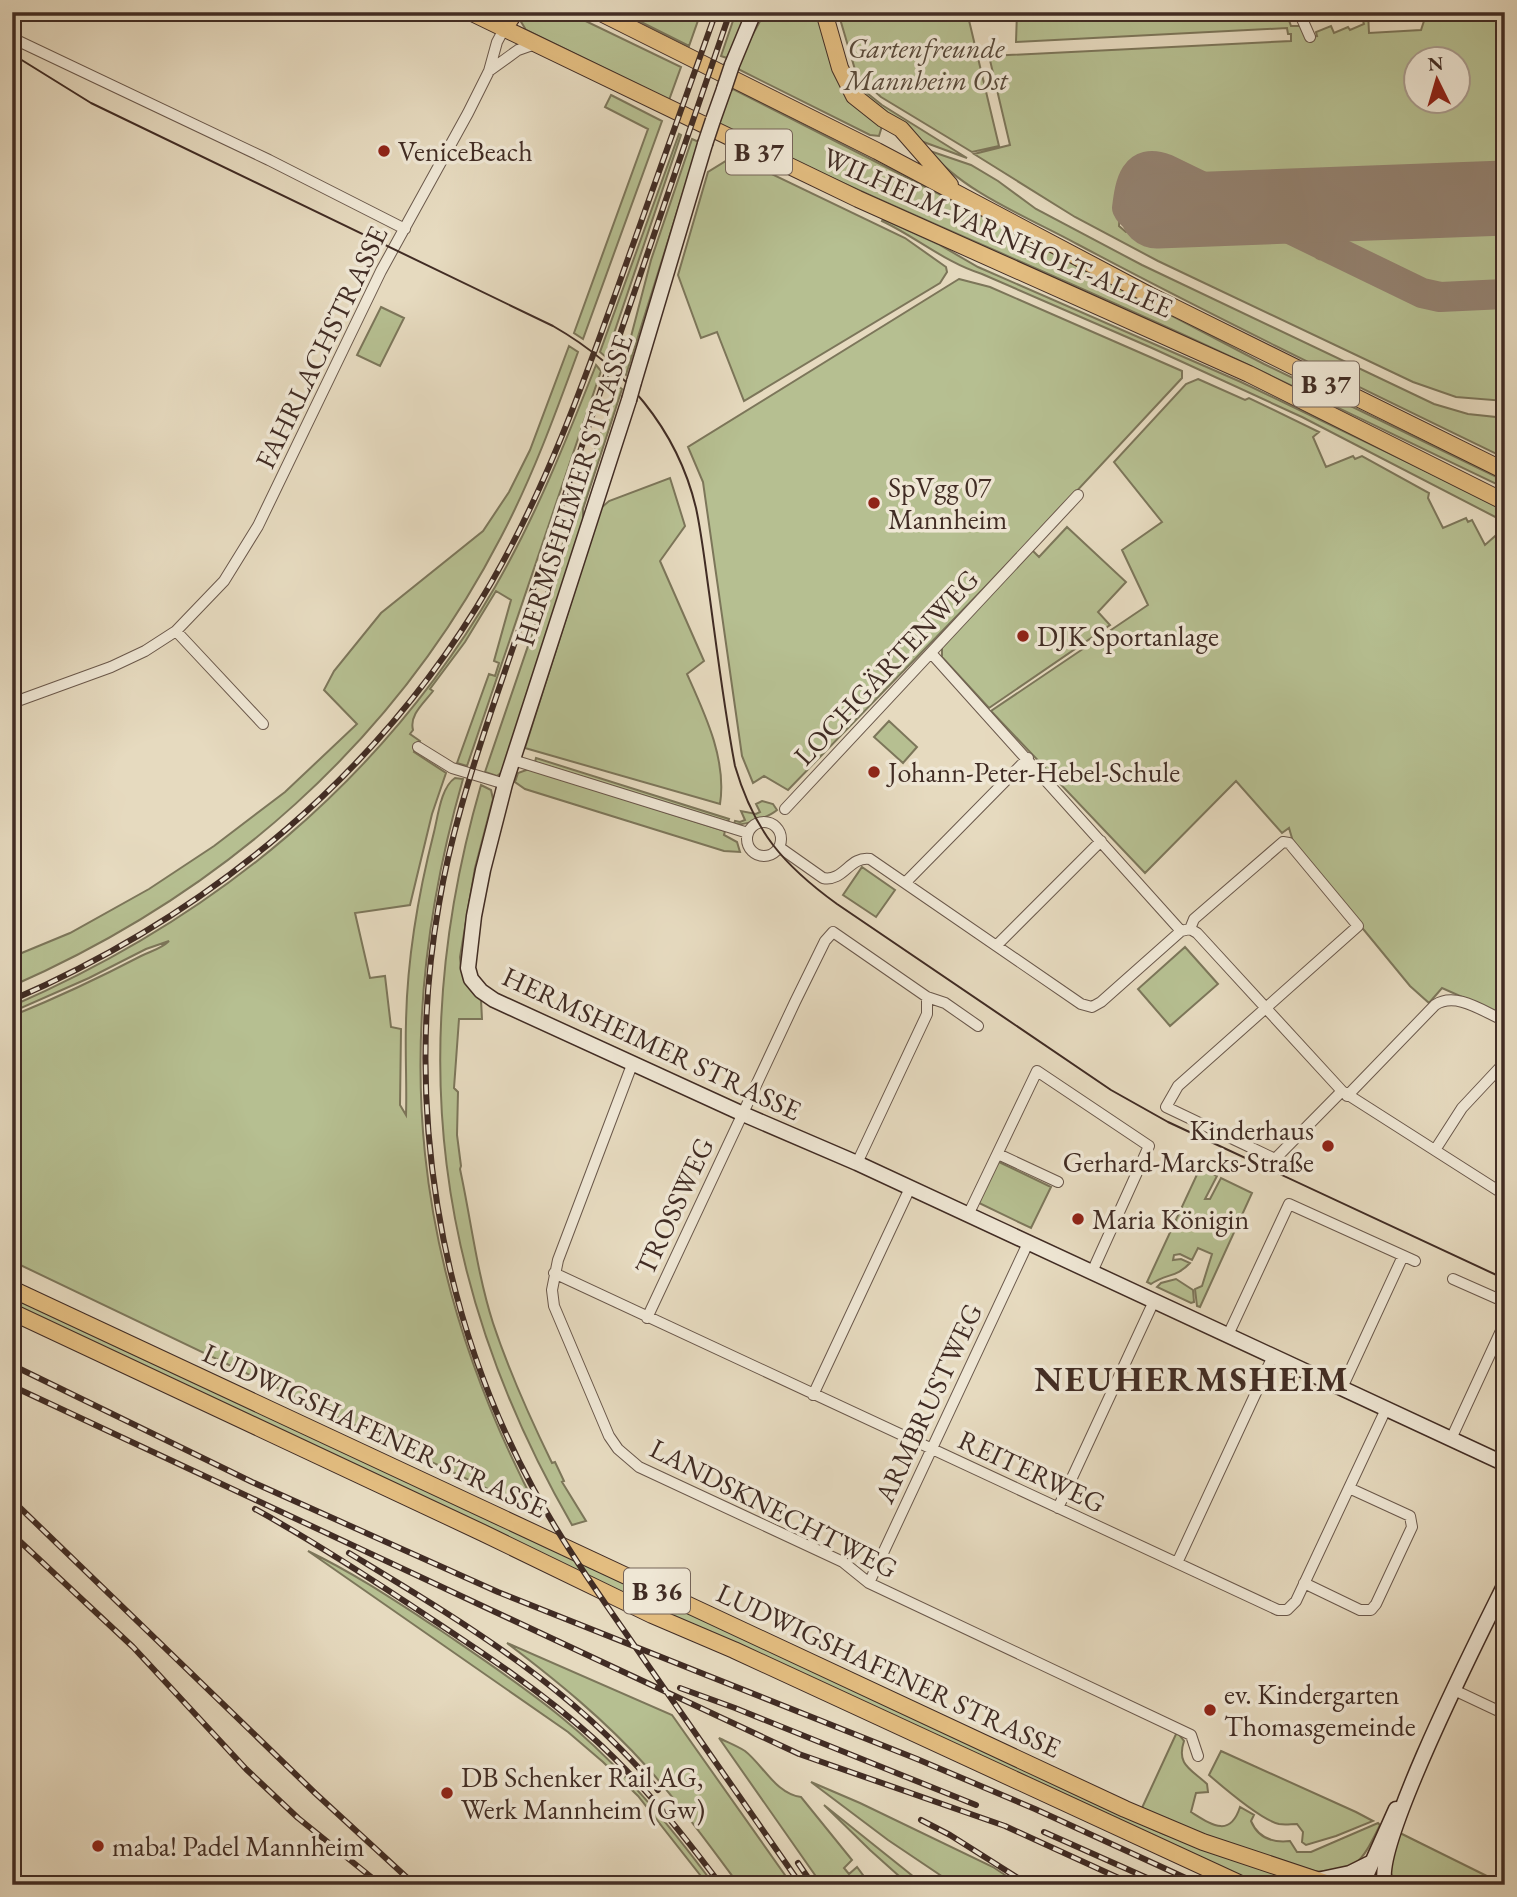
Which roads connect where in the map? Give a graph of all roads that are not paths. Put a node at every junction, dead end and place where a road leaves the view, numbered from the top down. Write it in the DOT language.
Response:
graph roads {
  1 [pos="470,12"];
  2 [pos="515,12"];
  3 [pos="598,12"];
  4 [pos="754,12"];
  5 [pos="824,12"];
  6 [pos="1299,12"];
  7 [pos="503,29"];
  8 [pos="1310,37"];
  9 [pos="12,38"];
  10 [pos="535,44"];
  11 [pos="489,71"];
  12 [pos="883,119"];
  13 [pos="877,151"];
  14 [pos="956,192"];
  15 [pos="405,229"];
  16 [pos="1505,471"];
  17 [pos="1078,495"];
  18 [pos="1505,502"];
  19 [pos="176,631"];
  20 [pos="931,653"];
  21 [pos="12,703"];
  22 [pos="263,724"];
  23 [pos="418,747"];
  24 [pos="1028,758"];
  25 [pos="513,760"];
  26 [pos="505,785"];
  27 [pos="785,809"];
  28 [pos="748,834"];
  29 [pos="1101,841"];
  30 [pos="779,847"];
  31 [pos="905,883"];
  32 [pos="1185,930"];
  33 [pos="997,945"];
  34 [pos="927,997"];
  35 [pos="1266,1009"];
  36 [pos="1505,1021"];
  37 [pos="978,1026"];
  38 [pos="1505,1062"];
  39 [pos="635,1064"];
  40 [pos="1345,1094"];
  41 [pos="743,1114"];
  42 [pos="1435,1150"];
  43 [pos="998,1154"];
  44 [pos="857,1163"];
  45 [pos="1058,1182"];
  46 [pos="910,1188"];
  47 [pos="1505,1195"];
  48 [pos="968,1215"];
  49 [pos="1028,1242"];
  50 [pos="1403,1256"];
  51 [pos="1415,1261"];
  52 [pos="1092,1272"];
  53 [pos="554,1273"];
  54 [pos="1453,1279"];
  55 [pos="12,1289"];
  56 [pos="1153,1301"];
  57 [pos="1505,1302"];
  58 [pos="12,1312"];
  59 [pos="648,1318"];
  60 [pos="1505,1322"];
  61 [pos="1228,1335"];
  62 [pos="1273,1356"];
  63 [pos="1342,1388"];
  64 [pos="813,1395"];
  65 [pos="1386,1409"];
  66 [pos="1451,1439"];
  67 [pos="931,1450"];
  68 [pos="1505,1464"];
  69 [pos="1349,1488"];
  70 [pos="1058,1508"];
  71 [pos="1177,1563"];
  72 [pos="869,1583"];
  73 [pos="1304,1583"];
  74 [pos="1505,1584"];
  75 [pos="1454,1690"];
  76 [pos="1505,1714"];
  77 [pos="1198,1756"];
  78 [pos="1405,1797"];
  79 [pos="1372,1861"];
  80 [pos="1325,1882"];
  81 [pos="1243,1885"];
  82 [pos="1363,1885"];
  83 [pos="1385,1885"];
  1 -- 7 [label="main road, WILHELM-VARNHOLT-ALLEE / B 37"];
  2 -- 7 [label="main road"];
  3 -- 13 [label="main road, WILHELM-VARNHOLT-ALLEE / B 37"];
  4 -- 25 [label="street, HERMSHEIMER STRASSE, bridge"];
  5 -- 12 [label="main road"];
  6 -- 8 [label="street"];
  7 -- 10 [label="main road, WILHELM-VARNHOLT-ALLEE / B 37"];
  7 -- 11 [label="street, FAHRLACHSTRASSE"];
  9 -- 15 [label="street"];
  10 -- 11 [label="street, FAHRLACHSTRASSE"];
  10 -- 18 [label="main road, WILHELM-VARNHOLT-ALLEE / B 37"];
  11 -- 15 [label="street, FAHRLACHSTRASSE"];
  12 -- 13 [label="main road"];
  12 -- 14 [label="main road"];
  13 -- 14 [label="main road, WILHELM-VARNHOLT-ALLEE / B 37"];
  14 -- 16 [label="main road, WILHELM-VARNHOLT-ALLEE / B 37"];
  15 -- 19 [label="street, FAHRLACHSTRASSE"];
  17 -- 20 [label="street, LOCHGÄRTENWEG"];
  19 -- 21 [label="street, FAHRLACHSTRASSE"];
  19 -- 22 [label="street"];
  20 -- 24 [label="street"];
  20 -- 27 [label="street, LOCHGÄRTENWEG"];
  23 -- 26 [label="street"];
  24 -- 29 [label="street"];
  24 -- 31 [label="street"];
  25 -- 26 [label="street, HERMSHEIMER STRASSE"];
  25 -- 28 [label="street"];
  26 -- 39 [label="street, HERMSHEIMER STRASSE"];
  28 -- 30 [label="street"];
  28 -- 30 [label="street"];
  29 -- 32 [label="street"];
  29 -- 33 [label="street"];
  30 -- 31 [label="street"];
  31 -- 33 [label="street"];
  32 -- 33 [label="street"];
  32 -- 35 [label="street"];
  32 -- 35 [label="street"];
  34 -- 37 [label="street"];
  34 -- 41 [label="street, TROSSWEG"];
  34 -- 44 [label="street"];
  35 -- 40 [label="street"];
  35 -- 40 [label="street"];
  36 -- 40 [label="street"];
  38 -- 42 [label="street"];
  39 -- 41 [label="street, HERMSHEIMER STRASSE"];
  39 -- 53 [label="street, LANDSKNECHTWEG"];
  40 -- 42 [label="street"];
  41 -- 44 [label="street, HERMSHEIMER STRASSE"];
  41 -- 59 [label="street, TROSSWEG"];
  42 -- 47 [label="street"];
  43 -- 45 [label="street"];
  43 -- 48 [label="street"];
  43 -- 52 [label="street"];
  44 -- 46 [label="street, HERMSHEIMER STRASSE"];
  46 -- 48 [label="street, HERMSHEIMER STRASSE"];
  46 -- 64 [label="street"];
  48 -- 49 [label="street, HERMSHEIMER STRASSE"];
  49 -- 52 [label="street, HERMSHEIMER STRASSE"];
  49 -- 67 [label="street, ARMBRUSTWEG"];
  50 -- 51 [label="street"];
  50 -- 61 [label="street"];
  50 -- 63 [label="street"];
  52 -- 56 [label="street, HERMSHEIMER STRASSE"];
  53 -- 59 [label="street, REITERWEG"];
  53 -- 72 [label="street, LANDSKNECHTWEG"];
  54 -- 57 [label="street"];
  55 -- 80 [label="main road, LUDWIGSHAFENER STRASSE / B 36"];
  56 -- 61 [label="street, HERMSHEIMER STRASSE"];
  56 -- 70 [label="street"];
  58 -- 81 [label="main road, LUDWIGSHAFENER STRASSE / B 36"];
  59 -- 64 [label="street, REITERWEG"];
  60 -- 66 [label="street"];
  61 -- 62 [label="street, HERMSHEIMER STRASSE"];
  62 -- 63 [label="street, HERMSHEIMER STRASSE"];
  62 -- 71 [label="street"];
  63 -- 65 [label="street, HERMSHEIMER STRASSE"];
  64 -- 67 [label="street, REITERWEG"];
  65 -- 66 [label="street, HERMSHEIMER STRASSE"];
  65 -- 69 [label="street, REITERWEG"];
  66 -- 68 [label="street, HERMSHEIMER STRASSE"];
  67 -- 70 [label="street, REITERWEG"];
  67 -- 72 [label="street, ARMBRUSTWEG"];
  69 -- 73 [label="street, REITERWEG"];
  69 -- 73 [label="street"];
  70 -- 71 [label="street, REITERWEG"];
  71 -- 73 [label="street, REITERWEG"];
  72 -- 77 [label="street, LANDSKNECHTWEG"];
  74 -- 75 [label="street"];
  75 -- 76 [label="street"];
  75 -- 78 [label="street"];
  78 -- 79 [label="street"];
  78 -- 83 [label="street"];
  79 -- 80 [label="street"];
  79 -- 82 [label="street"];
}
